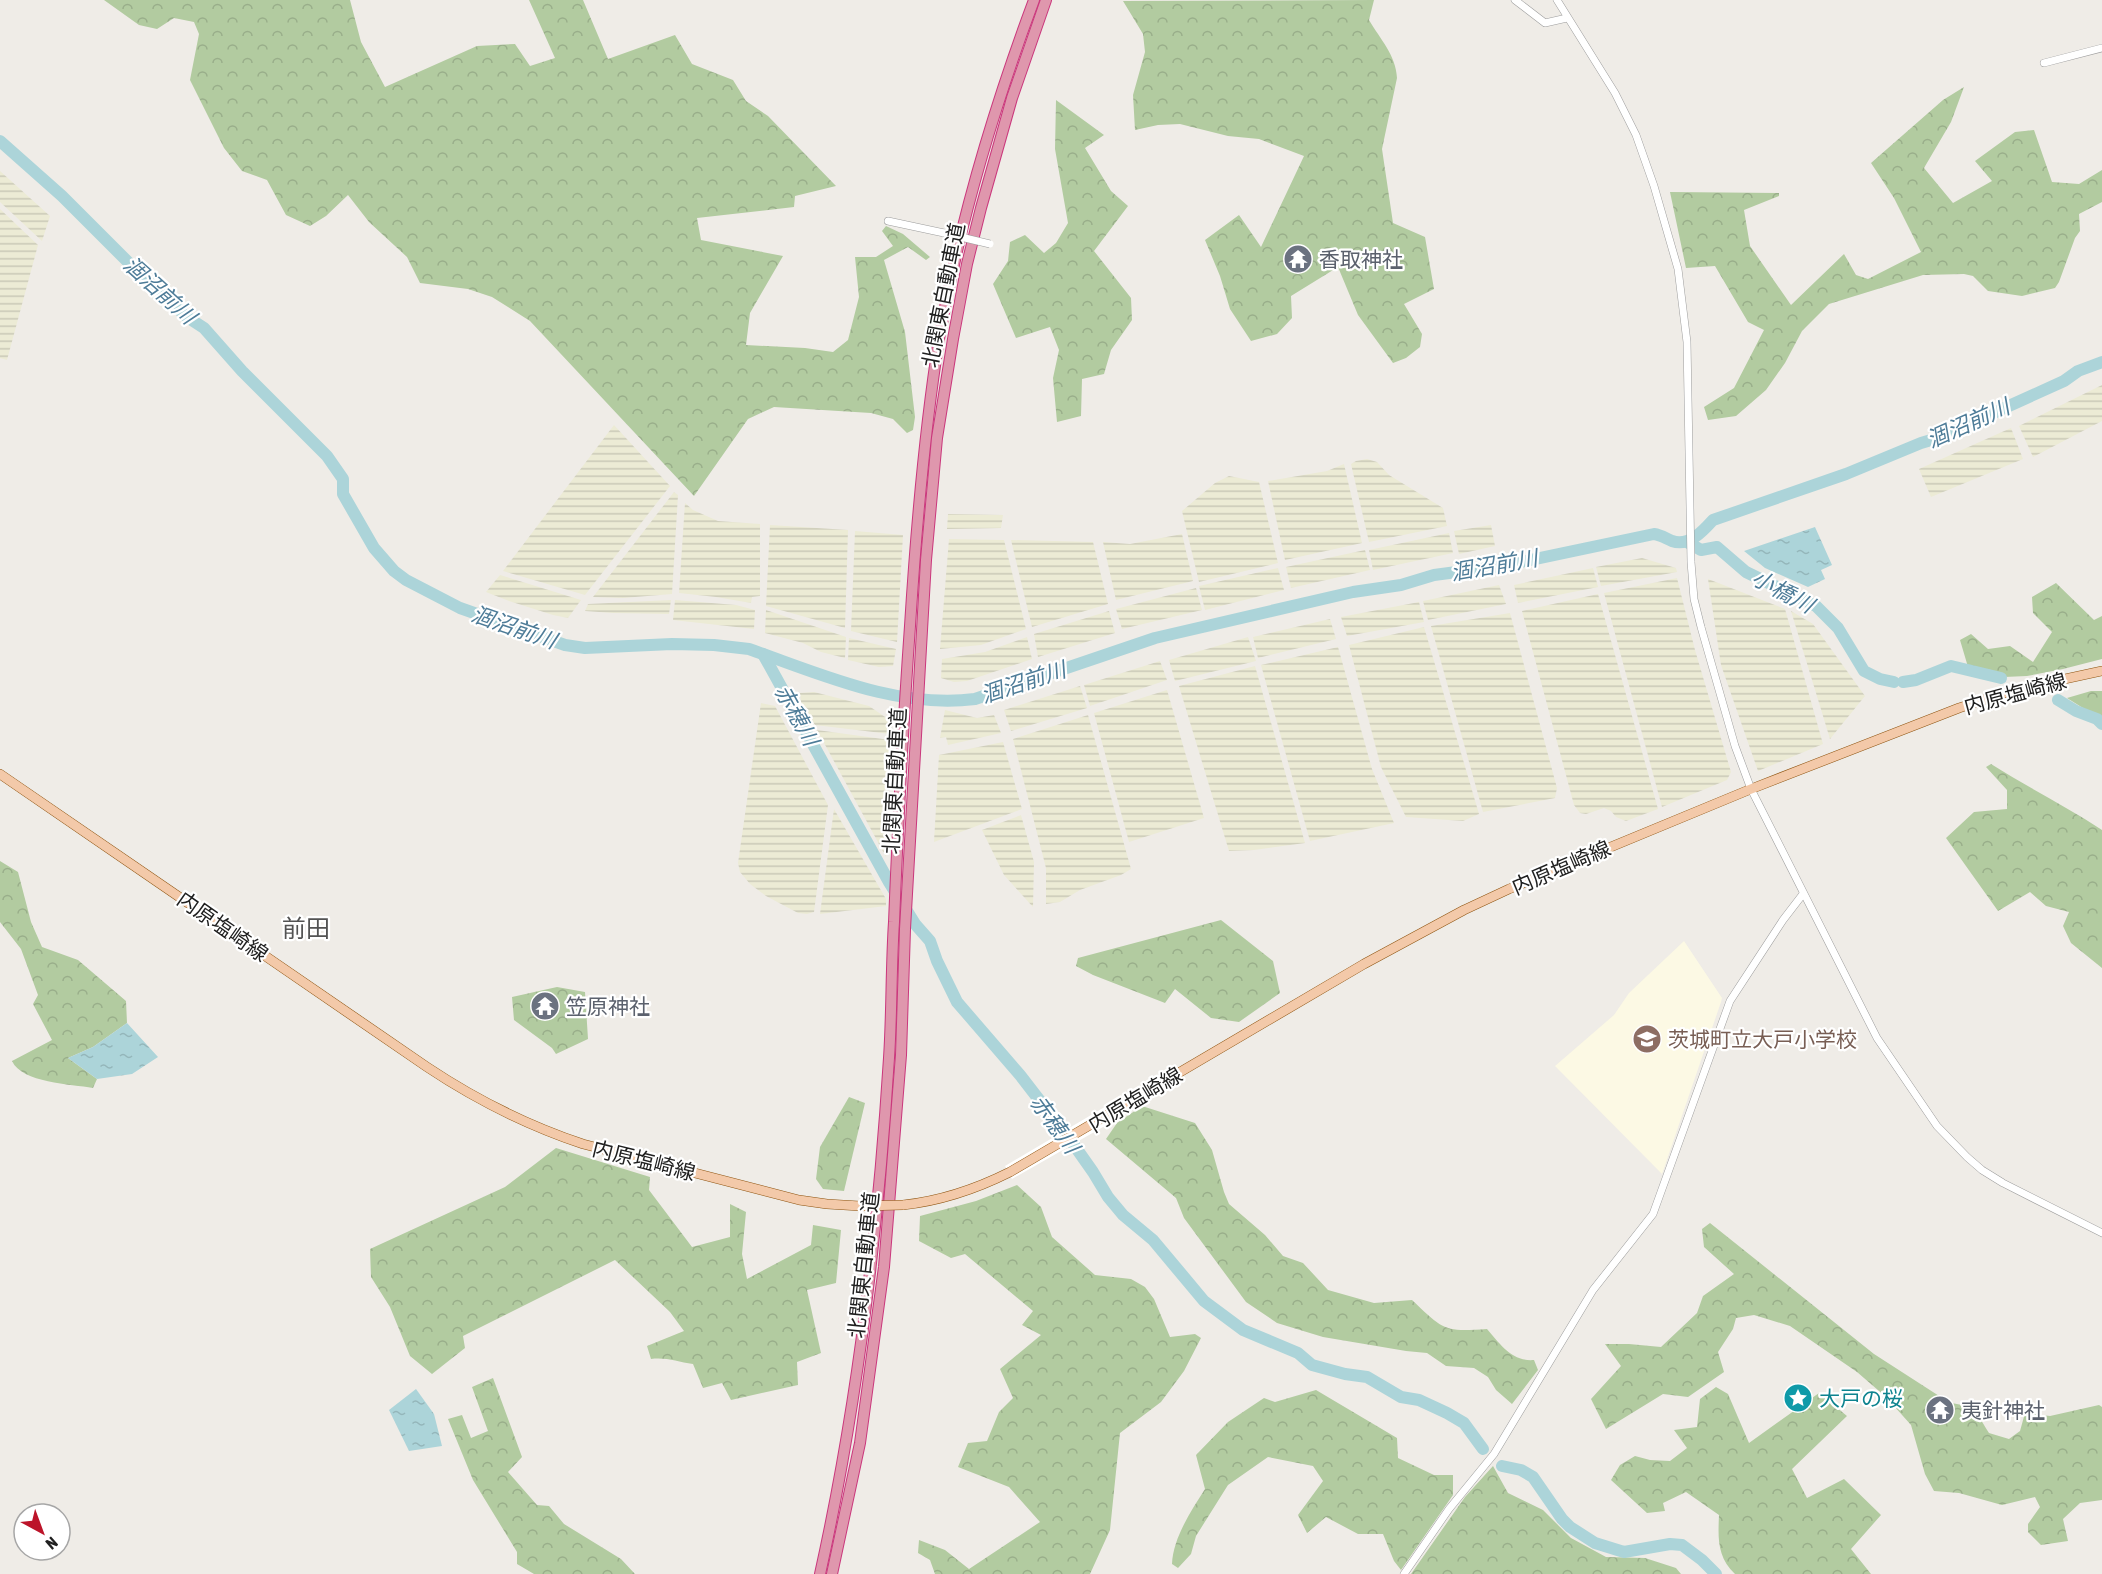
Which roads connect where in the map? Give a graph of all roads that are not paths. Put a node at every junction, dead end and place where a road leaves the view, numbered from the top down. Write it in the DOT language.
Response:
graph roads {
  1 [pos="1034,0"];
  2 [pos="1046,0"];
  3 [pos="1515,0"];
  4 [pos="1557,0"];
  5 [pos="1567,18"];
  6 [pos="2102,48"];
  7 [pos="2044,63"];
  8 [pos="888,221"];
  9 [pos="990,244"];
  10 [pos="2102,671"];
  11 [pos="0,774"];
  12 [pos="1750,789"];
  13 [pos="1803,894"];
  14 [pos="2102,1233"];
  15 [pos="820,1574"];
  16 [pos="832,1574"];
  17 [pos="1404,1574"];
  1 -- 15 [label="highway, 北関東自動車道"];
  2 -- 16 [label="highway, 北関東自動車道"];
  3 -- 5 [label="street"];
  4 -- 5 [label="street"];
  5 -- 12 [label="street"];
  6 -- 7 [label="street"];
  8 -- 9 [label="street, bridge"];
  10 -- 12 [label="main road, 内原塩崎線"];
  11 -- 12 [label="main road, 内原塩崎線, bridge"];
  12 -- 13 [label="street"];
  13 -- 14 [label="street"];
  13 -- 17 [label="street"];
}
